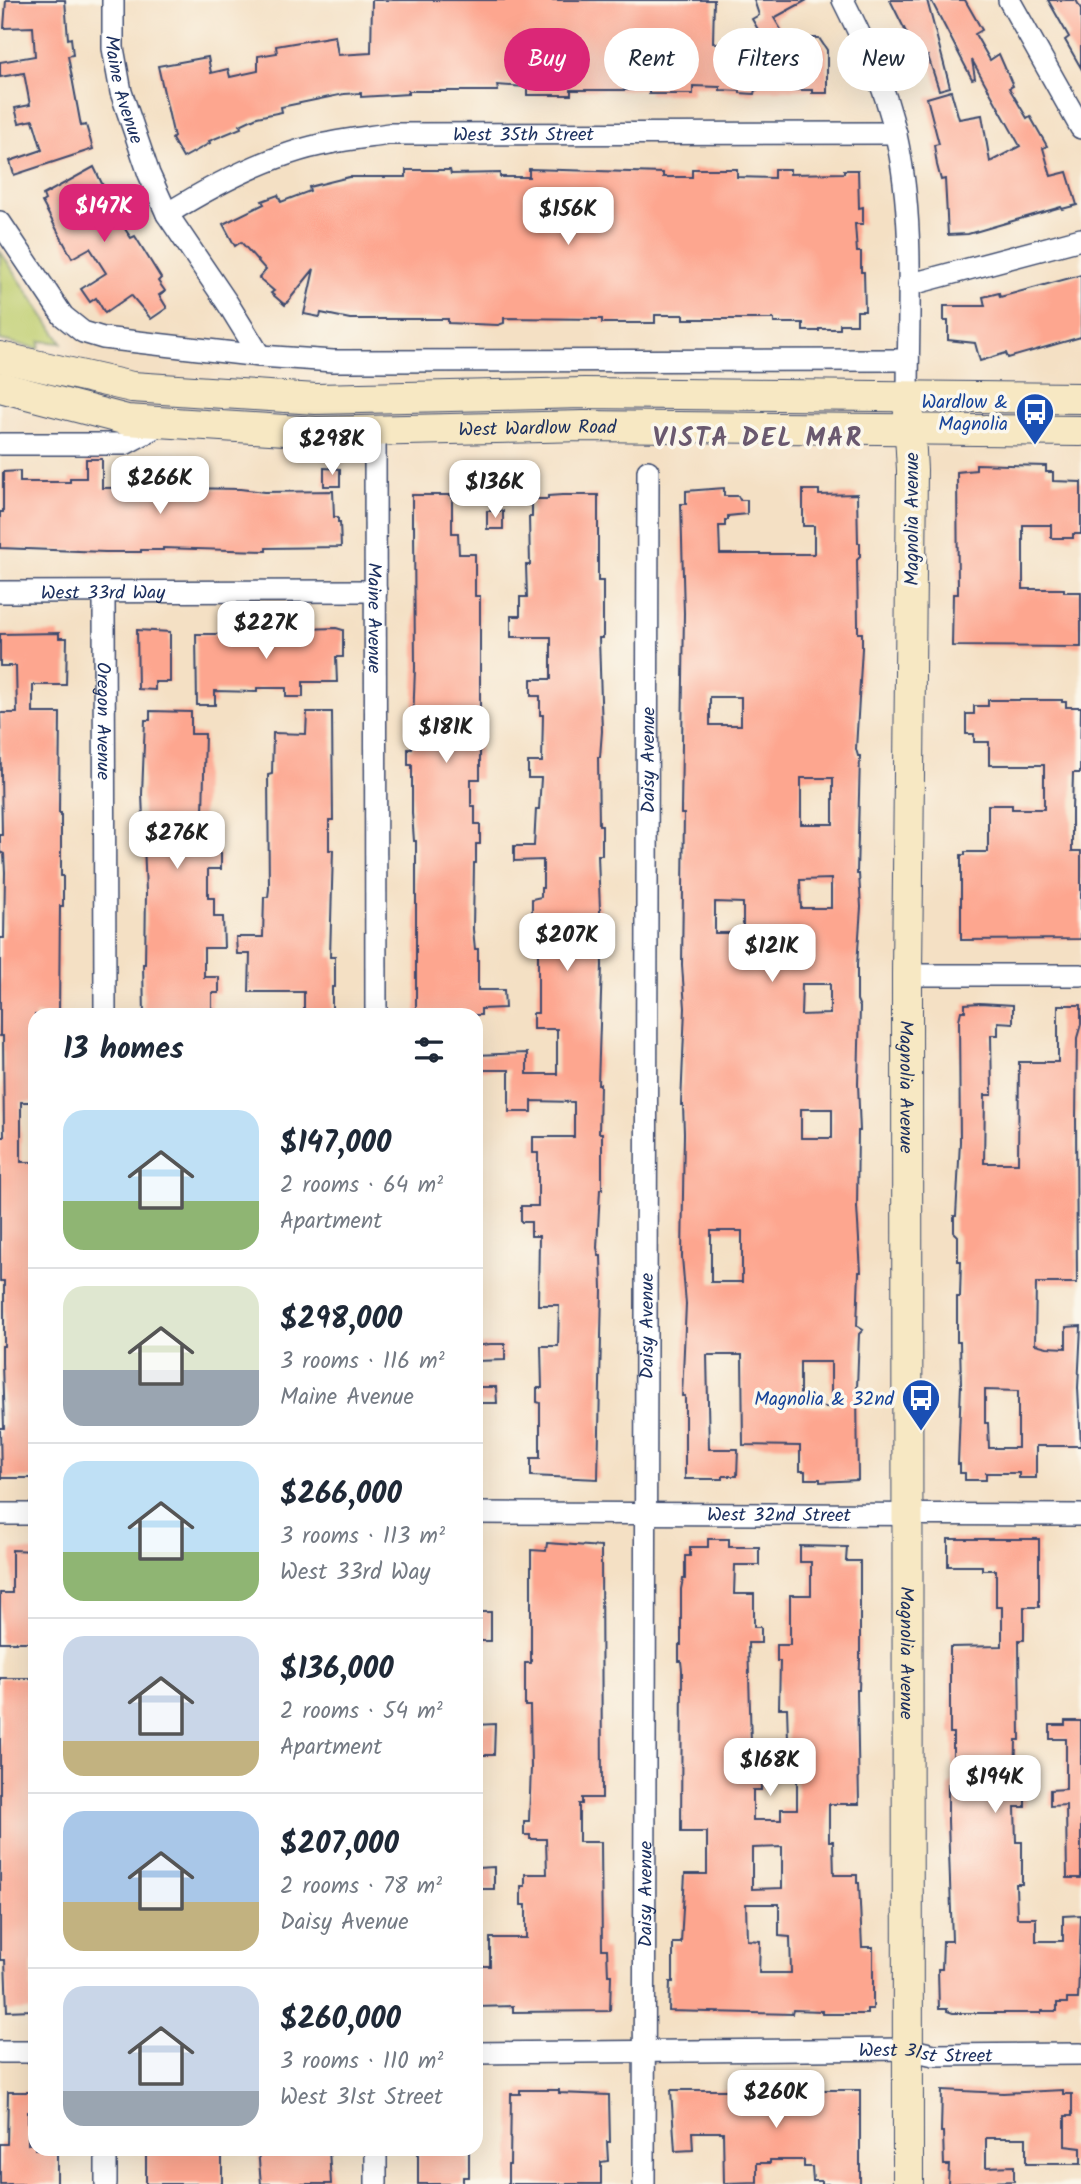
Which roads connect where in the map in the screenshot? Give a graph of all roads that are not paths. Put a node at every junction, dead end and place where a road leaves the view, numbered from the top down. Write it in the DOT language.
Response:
graph roads {
  1 [pos="113,0"];
  2 [pos="843,0"];
  3 [pos="1009,0"];
  4 [pos="1081,128"];
  5 [pos="896,133"];
  6 [pos="167,214"];
  7 [pos="0,222"];
  8 [pos="1081,239"];
  9 [pos="908,285"];
  10 [pos="260,356"];
  11 [pos="0,357"];
  12 [pos="908,360"];
  13 [pos="0,387"];
  14 [pos="908,397"];
  15 [pos="1081,398"];
  16 [pos="166,423"];
  17 [pos="911,430"];
  18 [pos="375,431"];
  19 [pos="1081,431"];
  20 [pos="0,444"];
  21 [pos="648,471"];
  22 [pos="376,591"];
  23 [pos="0,592"];
  24 [pos="104,593"];
  25 [pos="907,975"];
  26 [pos="1081,975"];
  27 [pos="105,1008"];
  28 [pos="376,1008"];
  29 [pos="483,1513"];
  30 [pos="644,1513"];
  31 [pos="0,1514"];
  32 [pos="28,1514"];
  33 [pos="908,1514"];
  34 [pos="1081,1515"];
  35 [pos="908,2049"];
  36 [pos="645,2050"];
  37 [pos="0,2052"];
  38 [pos="28,2052"];
  39 [pos="483,2053"];
  40 [pos="1081,2054"];
  41 [pos="106,2156"];
  42 [pos="376,2156"];
  43 [pos="106,2184"];
  44 [pos="376,2184"];
  45 [pos="644,2184"];
  46 [pos="908,2184"];
  1 -- 6 [label="street, Maine Avenue"];
  2 -- 5 [label="street, Magnolia Avenue"];
  3 -- 4 [label="street"];
  5 -- 6 [label="street, West 35th Street"];
  5 -- 9 [label="street, Magnolia Avenue"];
  6 -- 10 [label="street, Maine Avenue"];
  7 -- 10 [label="street"];
  8 -- 9 [label="street"];
  9 -- 12 [label="street, Magnolia Avenue"];
  10 -- 12 [label="street"];
  11 -- 14 [label="main road, West Wardlow Road"];
  12 -- 14 [label="street, Magnolia Avenue"];
  13 -- 16 [label="main road, West Wardlow Road"];
  14 -- 15 [label="main road, West Wardlow Road"];
  14 -- 17 [label="main road, Magnolia Avenue"];
  16 -- 18 [label="main road, West Wardlow Road"];
  16 -- 20 [label="street"];
  17 -- 18 [label="main road, West Wardlow Road"];
  17 -- 19 [label="main road, West Wardlow Road"];
  17 -- 25 [label="main road, Magnolia Avenue"];
  18 -- 22 [label="street, Maine Avenue"];
  21 -- 30 [label="street, Daisy Avenue"];
  22 -- 24 [label="street, West 33rd Way"];
  22 -- 28 [label="street, Maine Avenue"];
  23 -- 24 [label="street, West 33rd Way"];
  24 -- 27 [label="street, Oregon Avenue"];
  25 -- 26 [label="street"];
  25 -- 33 [label="main road, Magnolia Avenue"];
  29 -- 30 [label="street, West 32nd Street"];
  30 -- 33 [label="street, West 32nd Street"];
  30 -- 36 [label="street, Daisy Avenue"];
  31 -- 32 [label="street"];
  33 -- 34 [label="street, West 32nd Street"];
  33 -- 35 [label="main road, Magnolia Avenue"];
  35 -- 36 [label="street, West 31st Street"];
  35 -- 40 [label="street, West 31st Street"];
  35 -- 46 [label="main road, Magnolia Avenue"];
  36 -- 39 [label="street, West 31st Street"];
  36 -- 45 [label="street, Daisy Avenue"];
  37 -- 38 [label="street"];
  41 -- 43 [label="street"];
  42 -- 44 [label="street"];
}
